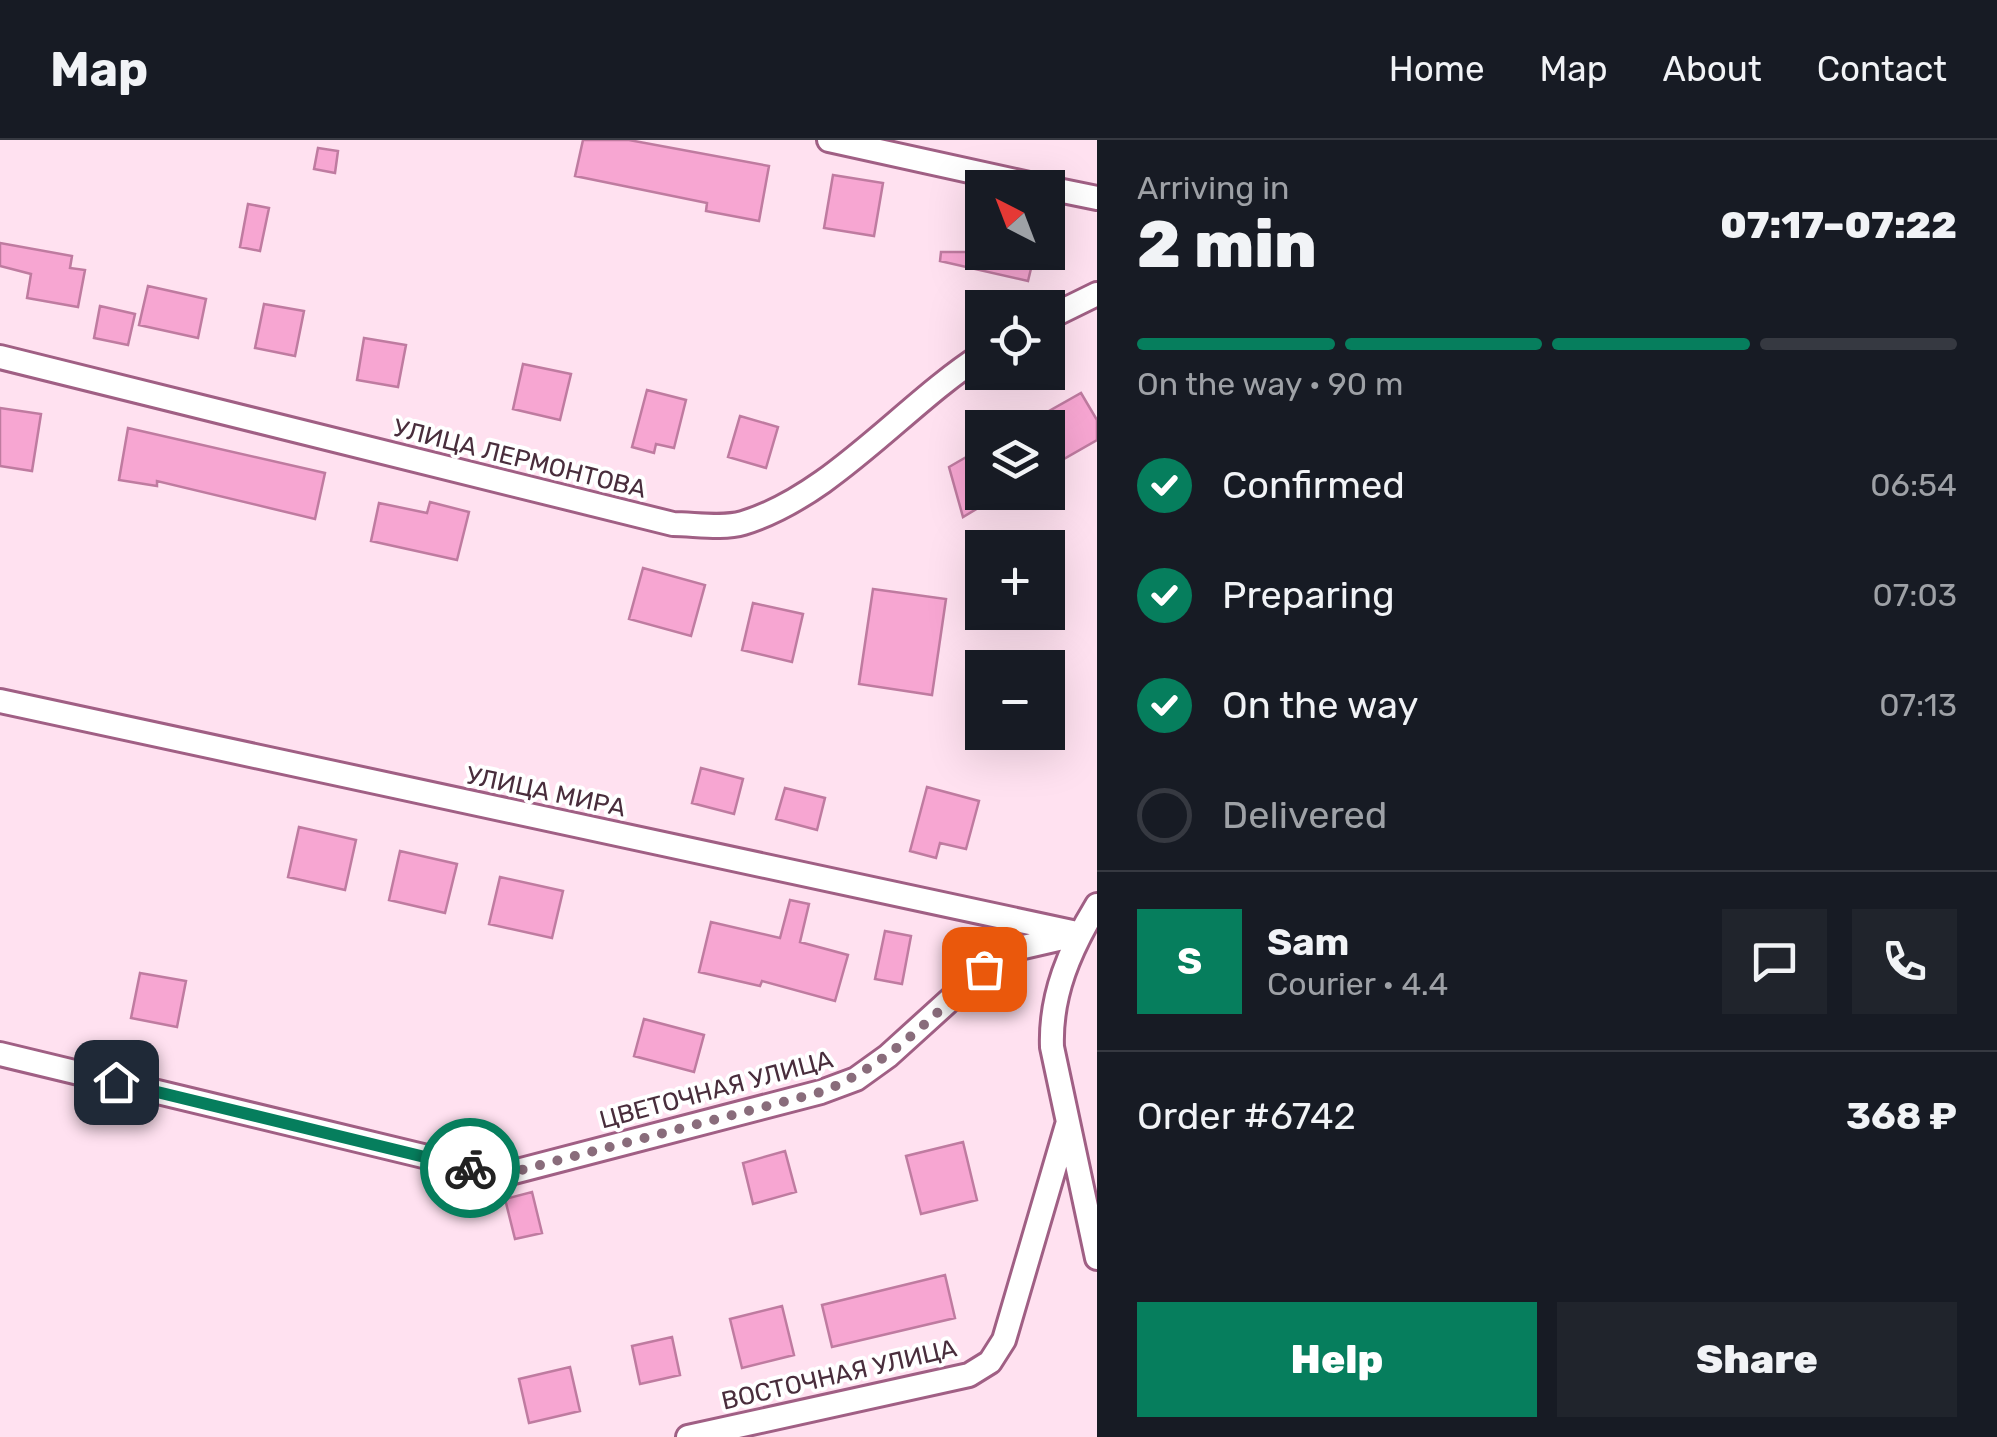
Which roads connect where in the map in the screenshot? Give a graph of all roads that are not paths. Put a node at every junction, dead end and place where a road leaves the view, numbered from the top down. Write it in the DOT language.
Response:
graph roads {
  1 [pos="830,140"];
  2 [pos="966,170"];
  3 [pos="1065,192"];
  4 [pos="1097,198"];
  5 [pos="1097,294"];
  6 [pos="1065,310"];
  7 [pos="0,357"];
  8 [pos="965,367"];
  9 [pos="0,701"];
  10 [pos="1097,906"];
  11 [pos="1080,934"];
  12 [pos="0,1054"];
  13 [pos="1067,1125"];
  14 [pos="1097,1258"];
  15 [pos="688,1437"];
  1 -- 2 [label="street"];
  3 -- 4 [label="street"];
  5 -- 6 [label="street"];
  7 -- 8 [label="street, УЛИЦА ЛЕРМОНТОВА"];
  9 -- 11 [label="street, УЛИЦА МИРА"];
  10 -- 11 [label="street"];
  11 -- 12 [label="street, ЦВЕТОЧНАЯ УЛИЦА"];
  11 -- 13 [label="street"];
  13 -- 14 [label="street"];
  13 -- 15 [label="street, ВОСТОЧНАЯ УЛИЦА"];
}
